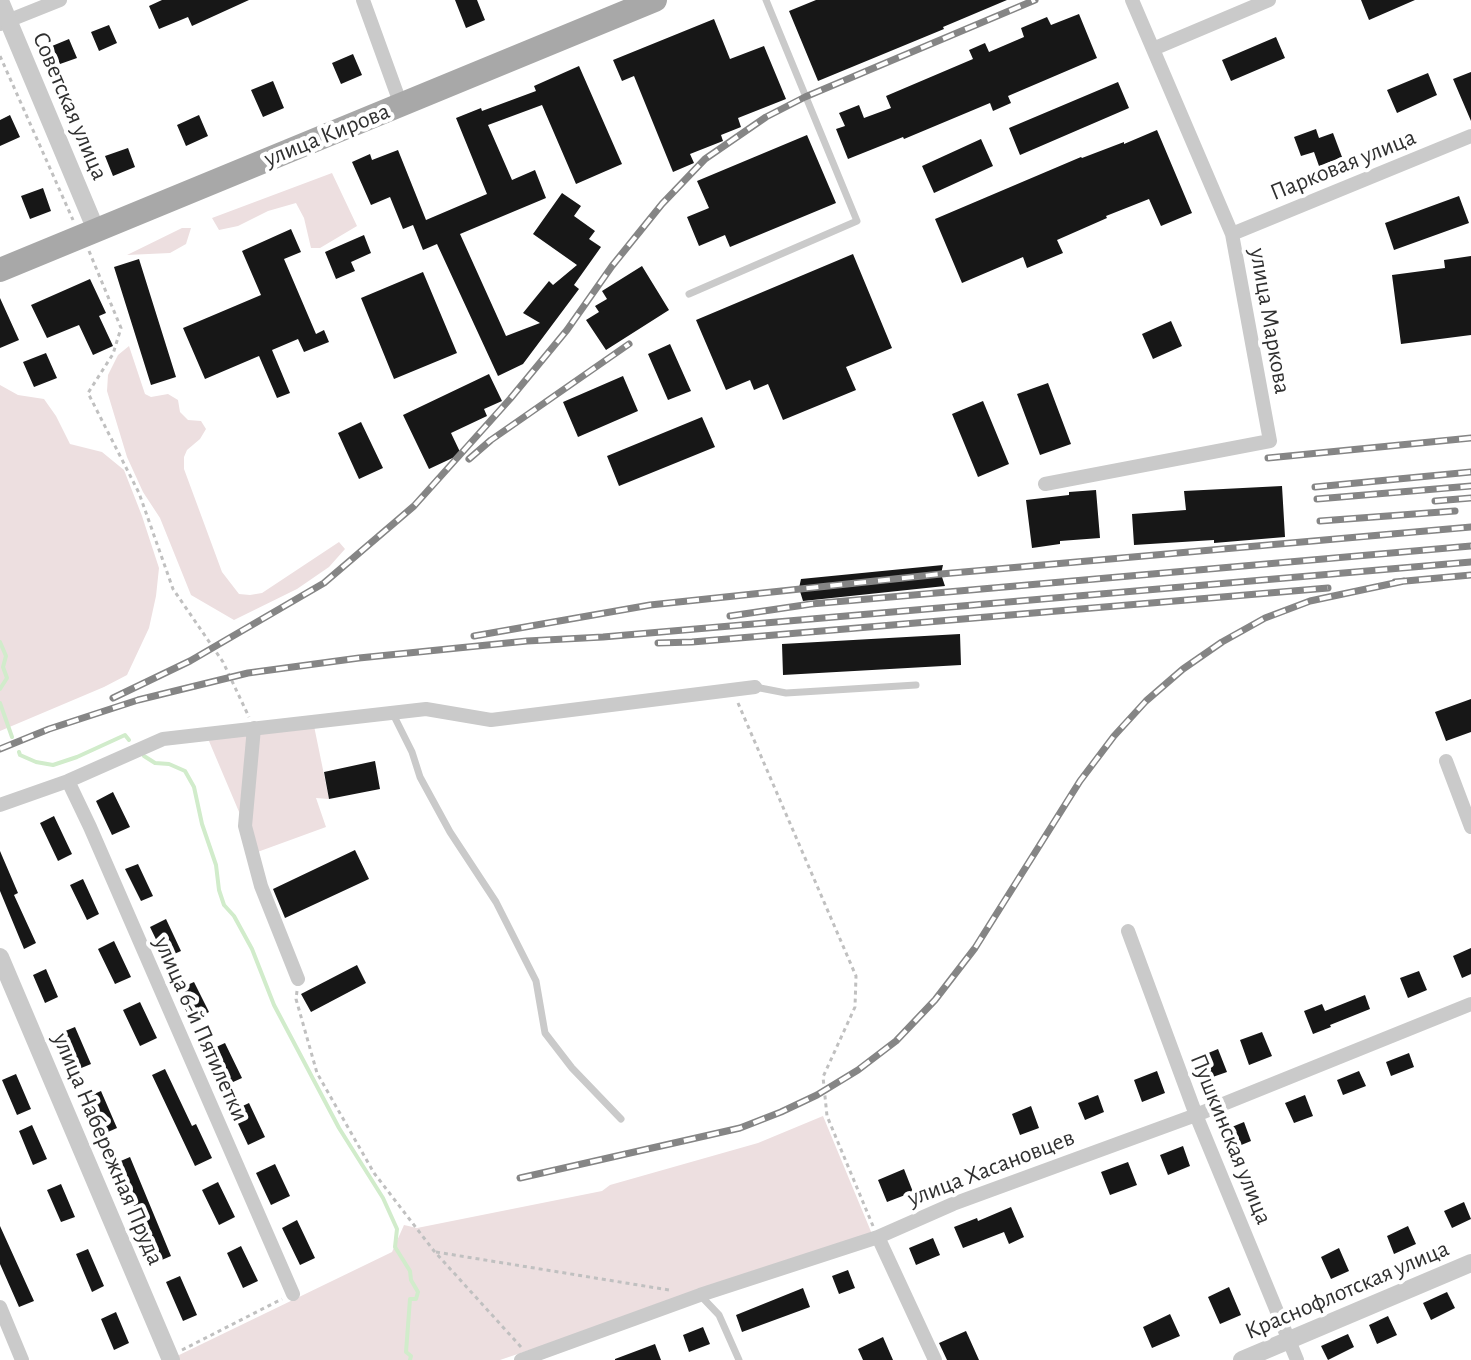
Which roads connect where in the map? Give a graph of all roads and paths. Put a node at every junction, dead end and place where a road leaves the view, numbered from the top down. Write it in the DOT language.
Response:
graph roads {
  1 [pos="60,0"];
  2 [pos="363,0"];
  3 [pos="655,0"];
  4 [pos="766,0"];
  5 [pos="1132,0"];
  6 [pos="1269,0"];
  7 [pos="0,1"];
  8 [pos="4,23"];
  9 [pos="1153,49"];
  10 [pos="0,56"];
  11 [pos="401,105"];
  12 [pos="1471,136"];
  13 [pos="67,209"];
  14 [pos="96,230"];
  15 [pos="1232,234"];
  16 [pos="94,260"];
  17 [pos="0,270"];
  18 [pos="689,294"];
  19 [pos="1045,484"];
  20 [pos="916,685"];
  21 [pos="755,687"];
  22 [pos="732,689"];
  23 [pos="392,712"];
  24 [pos="254,728"];
  25 [pos="1446,761"];
  26 [pos="68,781"];
  27 [pos="0,805"];
  28 [pos="1471,827"];
  29 [pos="1128,931"];
  30 [pos="0,957"];
  31 [pos="298,979"];
  32 [pos="1471,1004"];
  33 [pos="1196,1115"];
  34 [pos="621,1119"];
  35 [pos="878,1237"];
  36 [pos="434,1251"];
  37 [pos="1471,1263"];
  38 [pos="669,1290"];
  39 [pos="293,1294"];
  40 [pos="700,1295"];
  41 [pos="0,1307"];
  42 [pos="1289,1340"];
  43 [pos="170,1358"];
  44 [pos="529,1359"];
  45 [pos="22,1360"];
  46 [pos="739,1360"];
  47 [pos="935,1360"];
  48 [pos="1242,1360"];
  49 [pos="1297,1360"];
  1 -- 8 [label="street"];
  2 -- 11 [label="street"];
  3 -- 11 [label="main road, улица Кирова"];
  4 -- 18 [label="lane"];
  5 -- 9 [label="street, улица Маркова"];
  6 -- 9 [label="street"];
  7 -- 8 [label="street, Советская улица"];
  8 -- 14 [label="street, Советская улица"];
  9 -- 15 [label="street, улица Маркова"];
  10 -- 13 [label="path"];
  11 -- 14 [label="main road, улица Кирова"];
  12 -- 15 [label="street, Парковая улица"];
  14 -- 17 [label="main road, улица Кирова"];
  15 -- 19 [label="street, улица Маркова"];
  16 -- 24 [label="path"];
  20 -- 21 [label="lane"];
  21 -- 22 [label="street"];
  22 -- 23 [label="street"];
  22 -- 35 [label="path"];
  23 -- 24 [label="street"];
  23 -- 34 [label="lane"];
  24 -- 26 [label="street"];
  24 -- 31 [label="street"];
  25 -- 28 [label="street"];
  26 -- 27 [label="street"];
  26 -- 39 [label="street, улица 6-й Пятилетки"];
  29 -- 33 [label="street, Пушкинская улица"];
  30 -- 43 [label="street, улица Набережная Пруда"];
  31 -- 36 [label="path"];
  32 -- 33 [label="street, улица Хасановцев"];
  33 -- 35 [label="street, улица Хасановцев"];
  33 -- 42 [label="street, Пушкинская улица"];
  35 -- 40 [label="street, улица Хасановцев"];
  35 -- 47 [label="street"];
  36 -- 38 [label="path"];
  36 -- 44 [label="path"];
  37 -- 42 [label="street, Краснофлотская улица"];
  39 -- 43 [label="path"];
  40 -- 44 [label="street, улица Хасановцев"];
  40 -- 46 [label="lane"];
  41 -- 45 [label="street"];
  42 -- 48 [label="street, Краснофлотская улица"];
  42 -- 49 [label="street, Пушкинская улица"];
}
